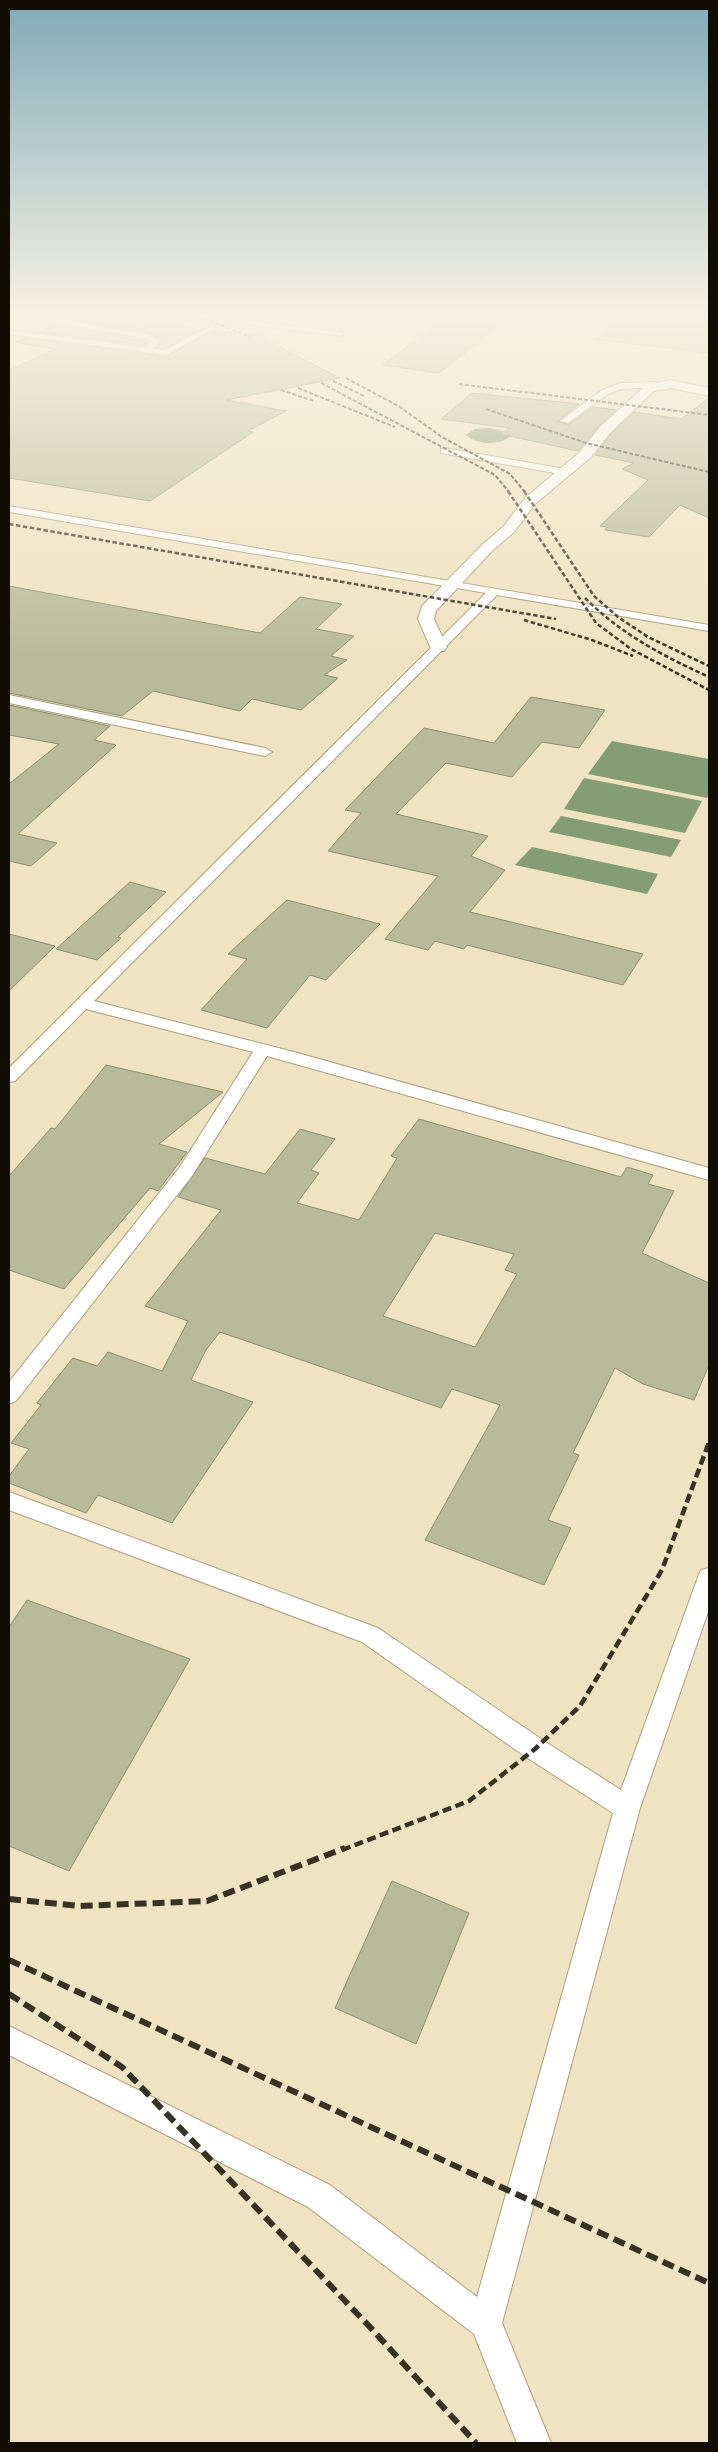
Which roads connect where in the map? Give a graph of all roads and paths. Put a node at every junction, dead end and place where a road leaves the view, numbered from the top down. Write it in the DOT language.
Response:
graph roads {
  1 [pos="607,428"];
  2 [pos="444,451"];
  3 [pos="566,472"];
  4 [pos="9,509"];
  5 [pos="452,586"];
  6 [pos="493,593"];
  7 [pos="709,628"];
  8 [pos="438,647"];
  9 [pos="9,699"];
  10 [pos="265,752"];
  11 [pos="83,1003"];
  12 [pos="262,1050"];
  13 [pos="9,1077"];
  14 [pos="709,1174"];
  15 [pos="9,1396"];
  16 [pos="9,1501"];
  17 [pos="709,1577"];
  18 [pos="626,1808"];
  19 [pos="9,2040"];
  20 [pos="486,2323"];
  21 [pos="534,2443"];
  1 -- 3 [label="street"];
  2 -- 3 [label="lane"];
  3 -- 5 [label="street"];
  4 -- 5 [label="lane"];
  5 -- 6 [label="lane"];
  5 -- 8 [label="street"];
  6 -- 7 [label="lane"];
  6 -- 8 [label="lane"];
  8 -- 11 [label="lane"];
  9 -- 10 [label="lane"];
  11 -- 12 [label="lane"];
  11 -- 13 [label="lane"];
  12 -- 14 [label="lane"];
  12 -- 15 [label="lane"];
  16 -- 18 [label="lane"];
  17 -- 18 [label="lane"];
  18 -- 20 [label="lane"];
  19 -- 20 [label="lane"];
  20 -- 21 [label="lane"];
}
